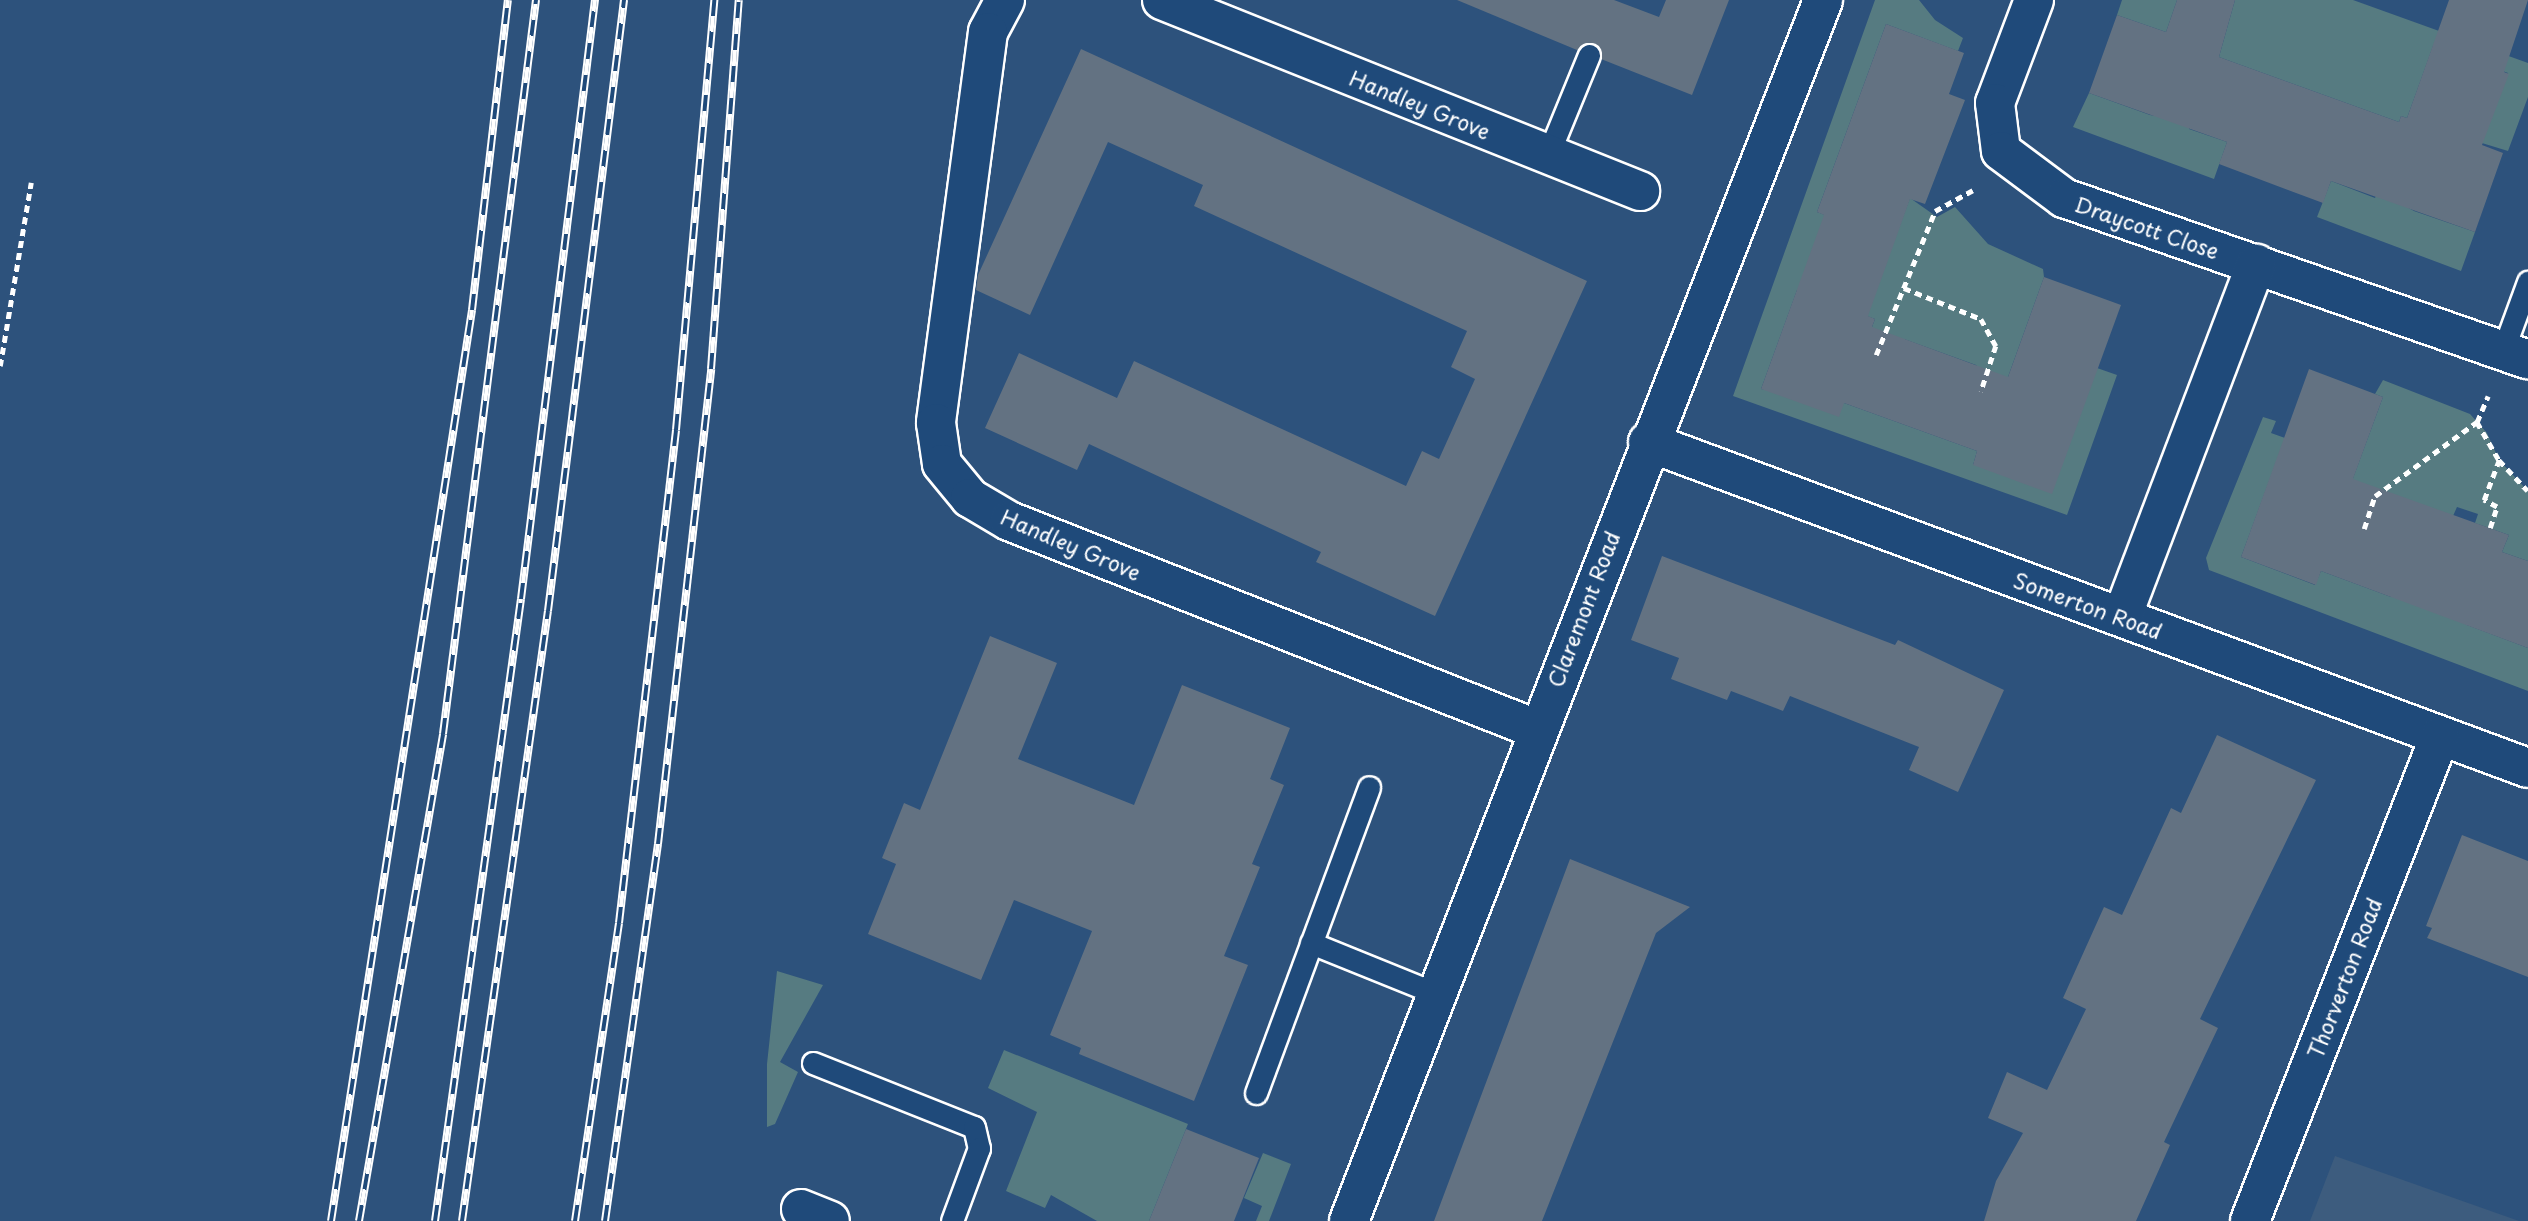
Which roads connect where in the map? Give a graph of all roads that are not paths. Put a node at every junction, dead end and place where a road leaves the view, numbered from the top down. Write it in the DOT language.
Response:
graph roads {
  1 [pos="1005,0"];
  2 [pos="1162,0"];
  3 [pos="1823,0"];
  4 [pos="2034,0"];
  5 [pos="1589,55"];
  6 [pos="1548,156"];
  7 [pos="1640,191"];
  8 [pos="2256,264"];
  9 [pos="2528,282"];
  10 [pos="2515,356"];
  11 [pos="1648,442"];
  12 [pos="2122,618"];
  13 [pos="1536,729"];
  14 [pos="2440,736"];
  15 [pos="2528,768"];
  16 [pos="1369,787"];
  17 [pos="1311,943"];
  18 [pos="1435,993"];
  19 [pos="813,1063"];
  20 [pos="1255,1093"];
  21 [pos="952,1221"];
  22 [pos="1349,1221"];
  23 [pos="2250,1221"];
  1 -- 13 [label="street, Handley Grove"];
  2 -- 6 [label="street, Handley Grove"];
  3 -- 11 [label="street, Claremont Road"];
  4 -- 8 [label="street, Draycott Close"];
  5 -- 6 [label="lane"];
  6 -- 7 [label="street, Handley Grove"];
  8 -- 10 [label="street, Draycott Close"];
  8 -- 12 [label="street"];
  9 -- 10 [label="lane"];
  11 -- 12 [label="street, Somerton Road"];
  11 -- 13 [label="street, Claremont Road"];
  12 -- 14 [label="street, Somerton Road"];
  13 -- 18 [label="street, Claremont Road"];
  14 -- 15 [label="street, Somerton Road"];
  14 -- 23 [label="street, Thorverton Road"];
  16 -- 17 [label="lane"];
  17 -- 18 [label="lane"];
  17 -- 20 [label="lane"];
  18 -- 22 [label="street, Claremont Road"];
  19 -- 21 [label="lane"];
}
